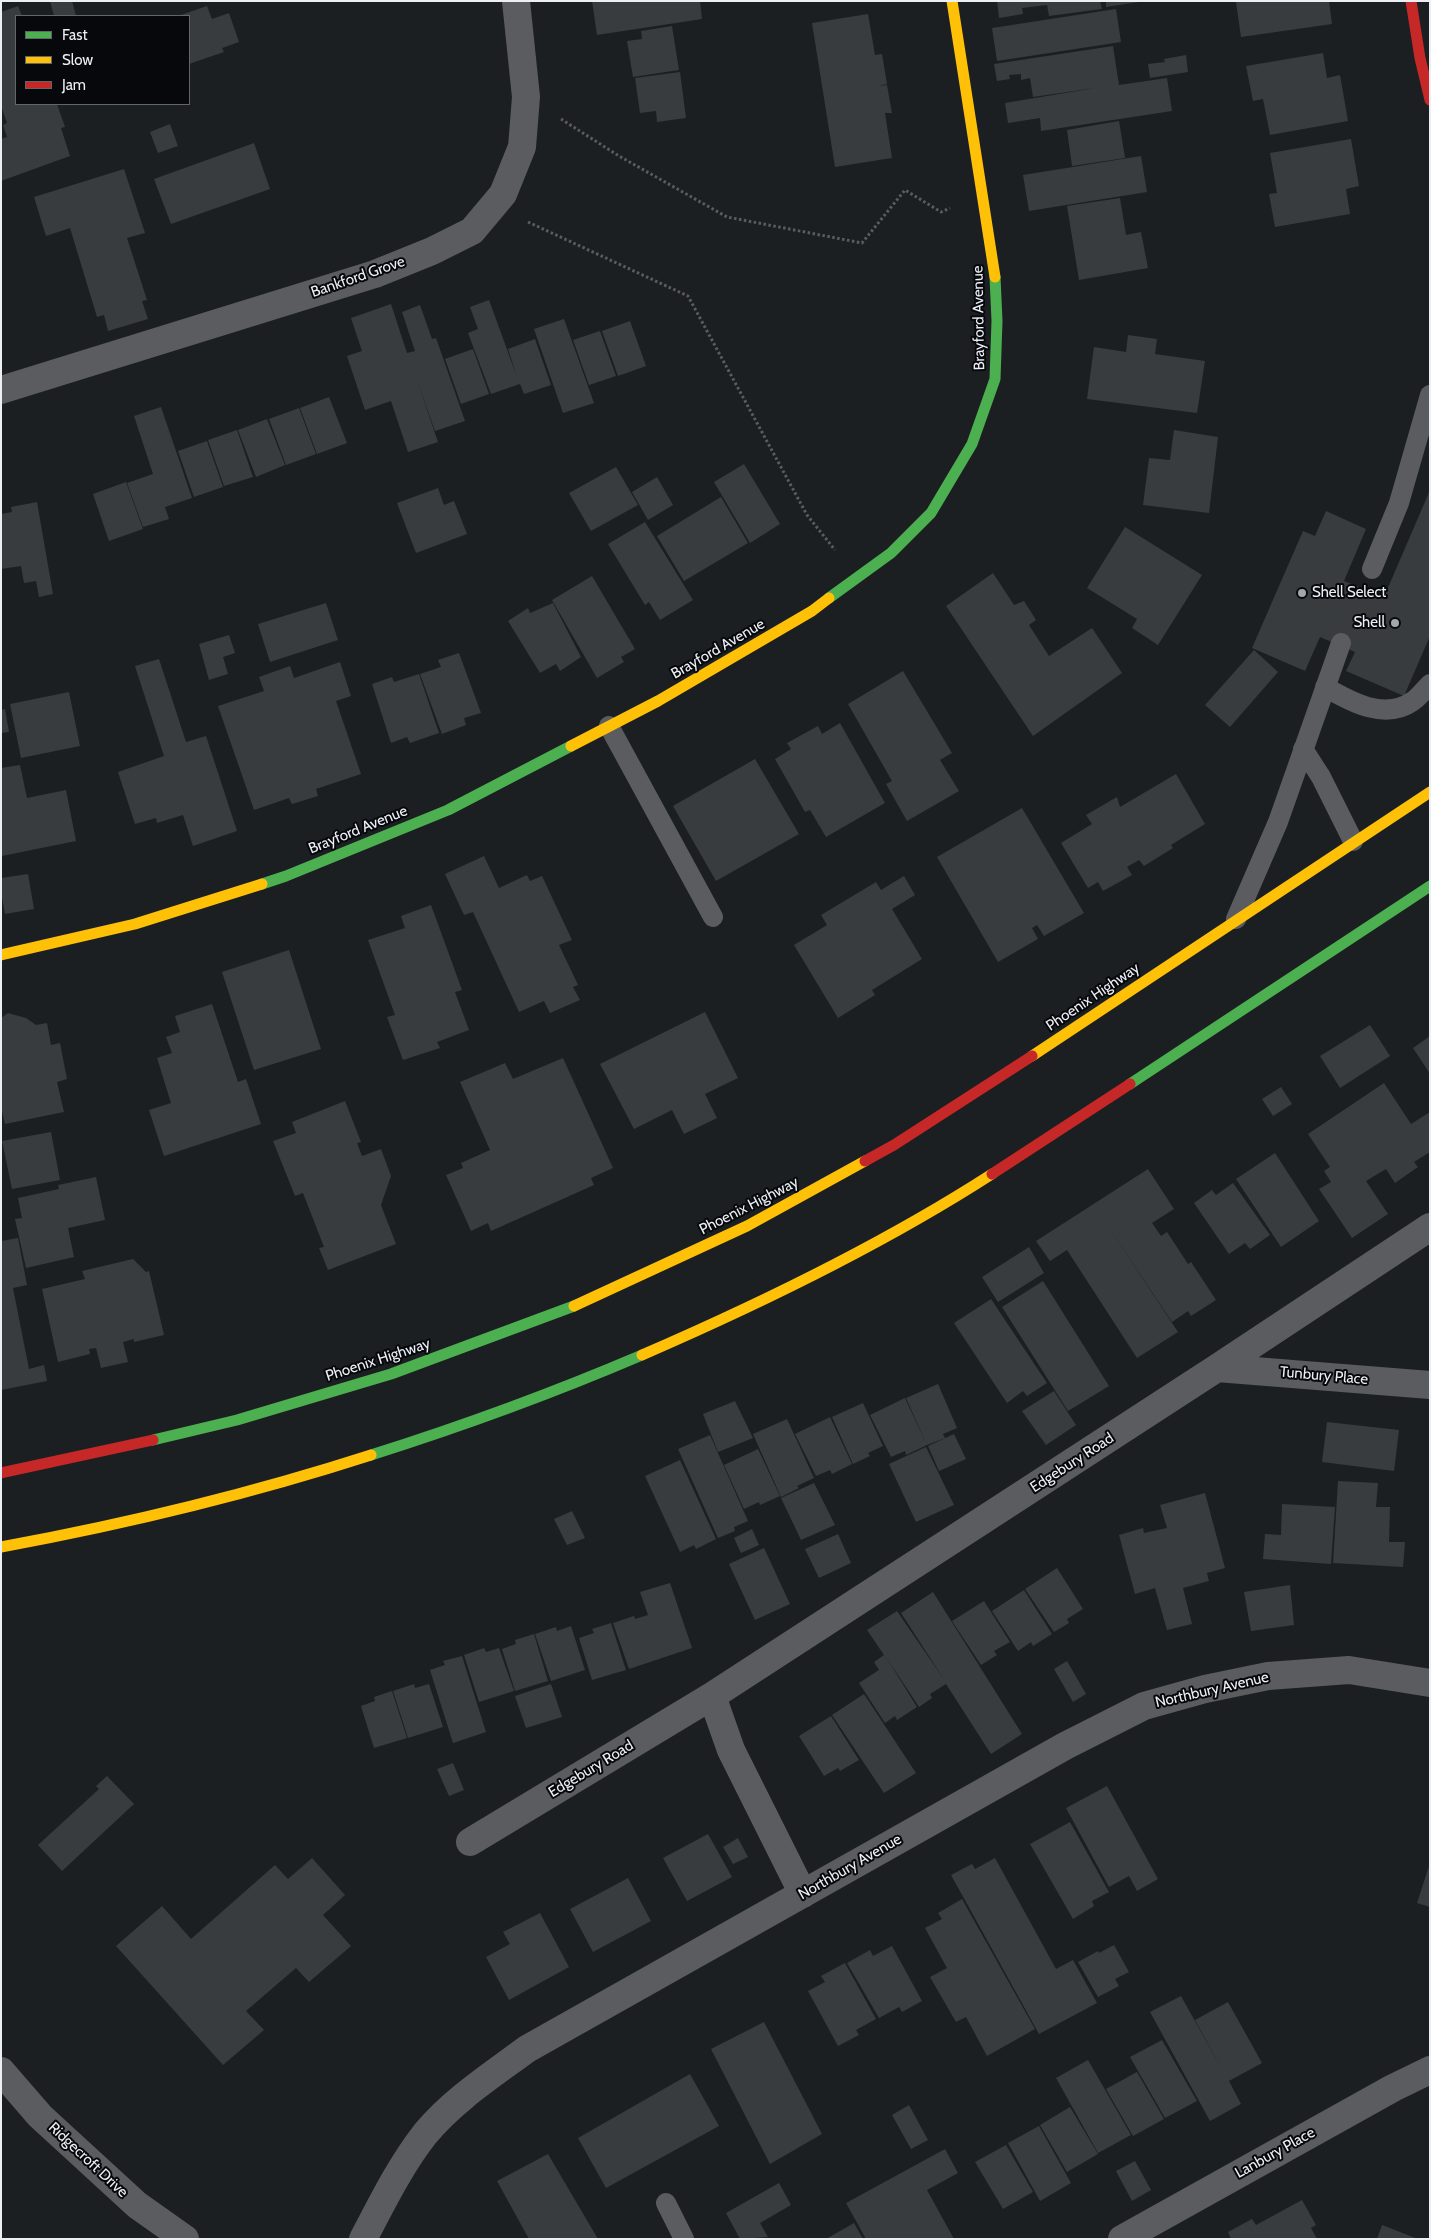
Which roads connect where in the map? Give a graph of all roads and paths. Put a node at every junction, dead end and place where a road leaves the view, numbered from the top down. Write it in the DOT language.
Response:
graph roads {
  1 [pos="516,1"];
  2 [pos="952,1"];
  3 [pos="1411,1"];
  4 [pos="526,97"];
  5 [pos="1430,100"];
  6 [pos="984,195"];
  7 [pos="493,206"];
  8 [pos="3,383"];
  9 [pos="1429,401"];
  10 [pos="1372,569"];
  11 [pos="857,578"];
  12 [pos="1341,643"];
  13 [pos="1430,684"];
  14 [pos="1325,687"];
  15 [pos="609,726"];
  16 [pos="1303,749"];
  17 [pos="1430,792"];
  18 [pos="1353,841"];
  19 [pos="1430,886"];
  20 [pos="713,917"];
  21 [pos="1236,919"];
  22 [pos="1,955"];
  23 [pos="1430,1227"];
  24 [pos="1218,1368"];
  25 [pos="1430,1385"];
  26 [pos="1,1473"];
  27 [pos="1,1547"];
  28 [pos="1430,1683"];
  29 [pos="712,1696"];
  30 [pos="470,1842"];
  31 [pos="803,1894"];
  32 [pos="1430,2070"];
  33 [pos="1,2071"];
  34 [pos="666,2203"];
  35 [pos="185,2239"];
  36 [pos="363,2239"];
  37 [pos="684,2239"];
  38 [pos="1122,2239"];
  1 -- 4 [label="street, Bankford Grove"];
  2 -- 6 [label="main road, Brayford Avenue"];
  3 -- 5 [label="main road"];
  4 -- 6 [label="path"];
  4 -- 7 [label="street, Bankford Grove"];
  6 -- 11 [label="main road, Brayford Avenue"];
  7 -- 8 [label="street, Bankford Grove"];
  7 -- 11 [label="path"];
  9 -- 10 [label="lane"];
  11 -- 15 [label="main road, Brayford Avenue"];
  12 -- 14 [label="lane"];
  13 -- 14 [label="lane"];
  14 -- 16 [label="lane"];
  15 -- 20 [label="lane"];
  15 -- 22 [label="main road, Brayford Avenue"];
  16 -- 18 [label="lane"];
  16 -- 21 [label="lane"];
  17 -- 18 [label="main road, Phoenix Highway"];
  18 -- 21 [label="main road, Phoenix Highway"];
  19 -- 27 [label="main road"];
  21 -- 26 [label="main road, Phoenix Highway"];
  23 -- 24 [label="street, Edgebury Road"];
  24 -- 25 [label="street, Tunbury Place"];
  24 -- 29 [label="street, Edgebury Road"];
  28 -- 31 [label="street, Northbury Avenue"];
  29 -- 30 [label="street, Edgebury Road"];
  29 -- 31 [label="street"];
  31 -- 36 [label="street, Northbury Avenue"];
  32 -- 38 [label="street, Lanbury Place"];
  33 -- 35 [label="street, Ridgecroft Drive"];
  34 -- 37 [label="lane"];
}
